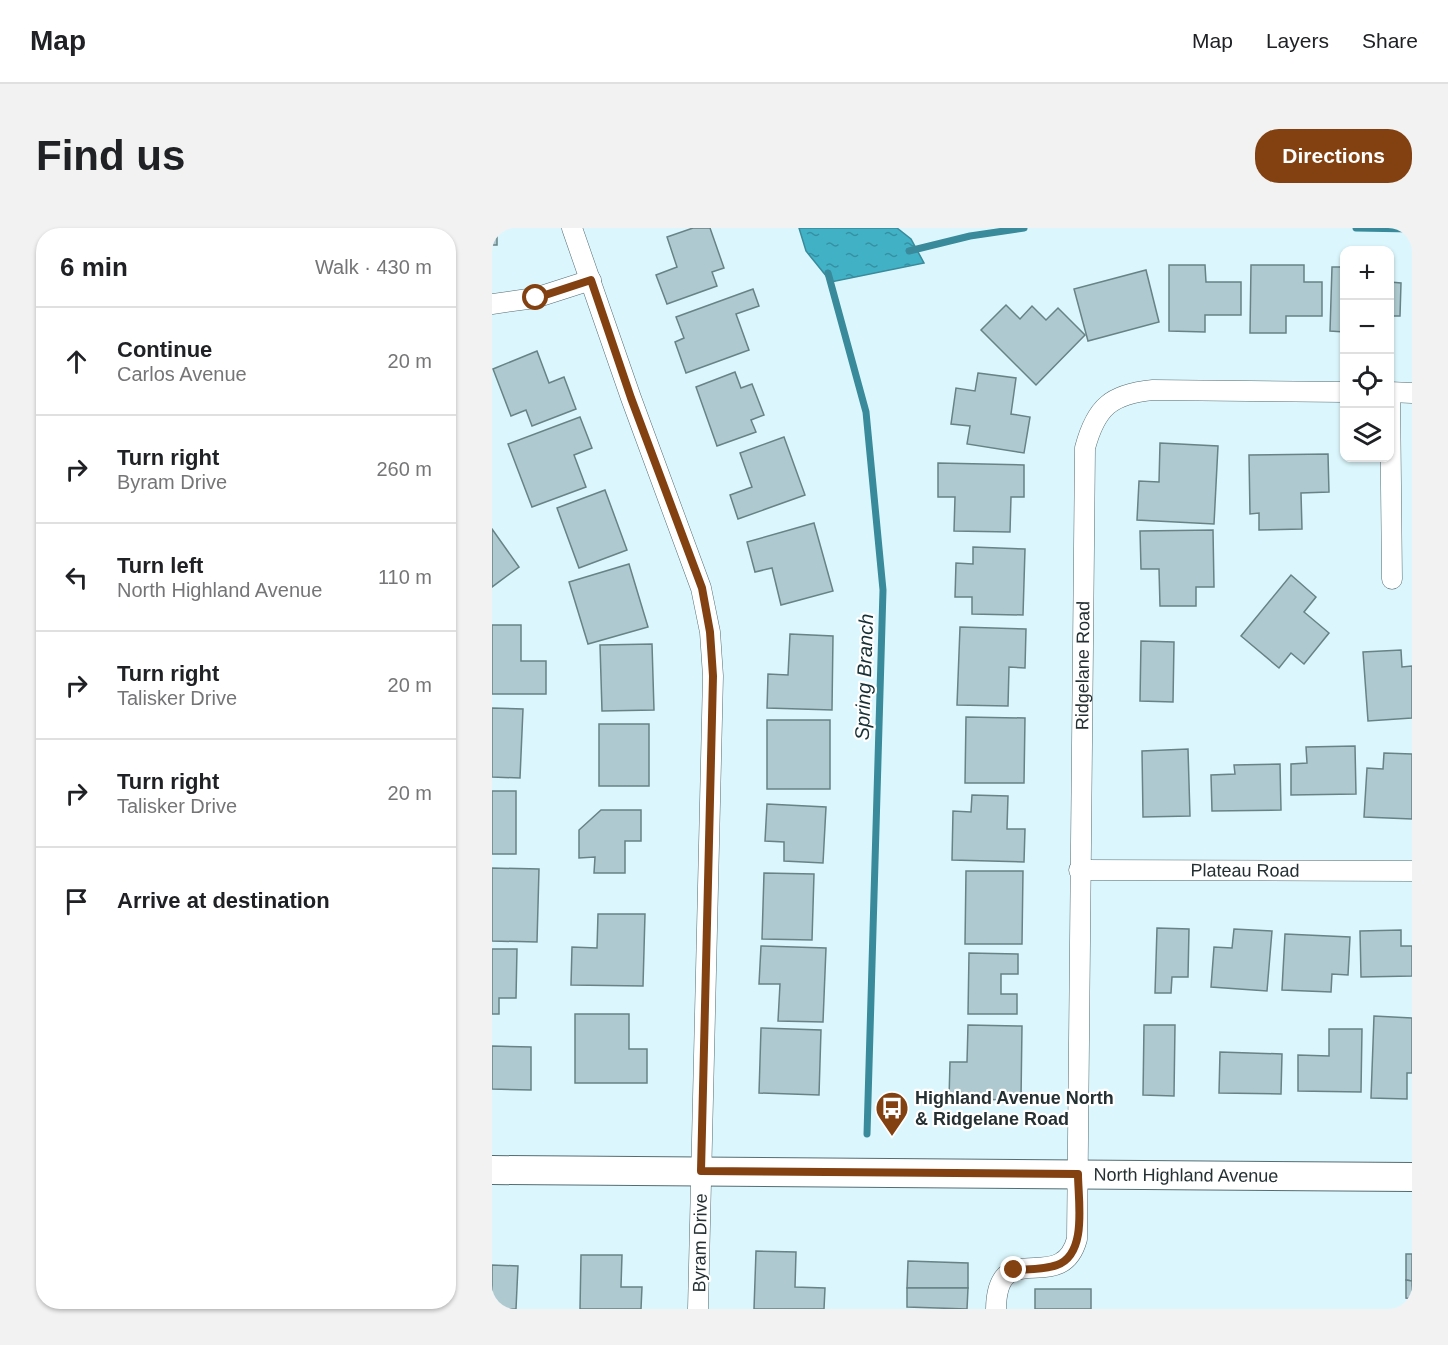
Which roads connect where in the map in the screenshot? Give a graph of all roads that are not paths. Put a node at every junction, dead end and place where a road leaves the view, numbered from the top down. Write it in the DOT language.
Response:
graph roads {
  1 [pos="572,228"];
  2 [pos="591,280"];
  3 [pos="492,304"];
  4 [pos="1340,392"];
  5 [pos="1394,392"];
  6 [pos="1412,393"];
  7 [pos="1390,408"];
  8 [pos="1392,579"];
  9 [pos="1079,870"];
  10 [pos="1412,871"];
  11 [pos="492,1170"];
  12 [pos="701,1171"];
  13 [pos="1078,1174"];
  14 [pos="1412,1177"];
  15 [pos="698,1309"];
  16 [pos="996,1309"];
  1 -- 2 [label="street, Byram Drive"];
  2 -- 3 [label="street"];
  2 -- 12 [label="street, Byram Drive"];
  4 -- 9 [label="street, Ridgelane Road"];
  5 -- 6 [label="street"];
  7 -- 8 [label="street"];
  9 -- 10 [label="street, Plateau Road"];
  9 -- 13 [label="street, Ridgelane Road"];
  11 -- 12 [label="street, North Highland Avenue"];
  12 -- 13 [label="street, North Highland Avenue"];
  12 -- 15 [label="street, Byram Drive"];
  13 -- 14 [label="street, North Highland Avenue"];
  13 -- 16 [label="street, Ridgelane Road"];
}
